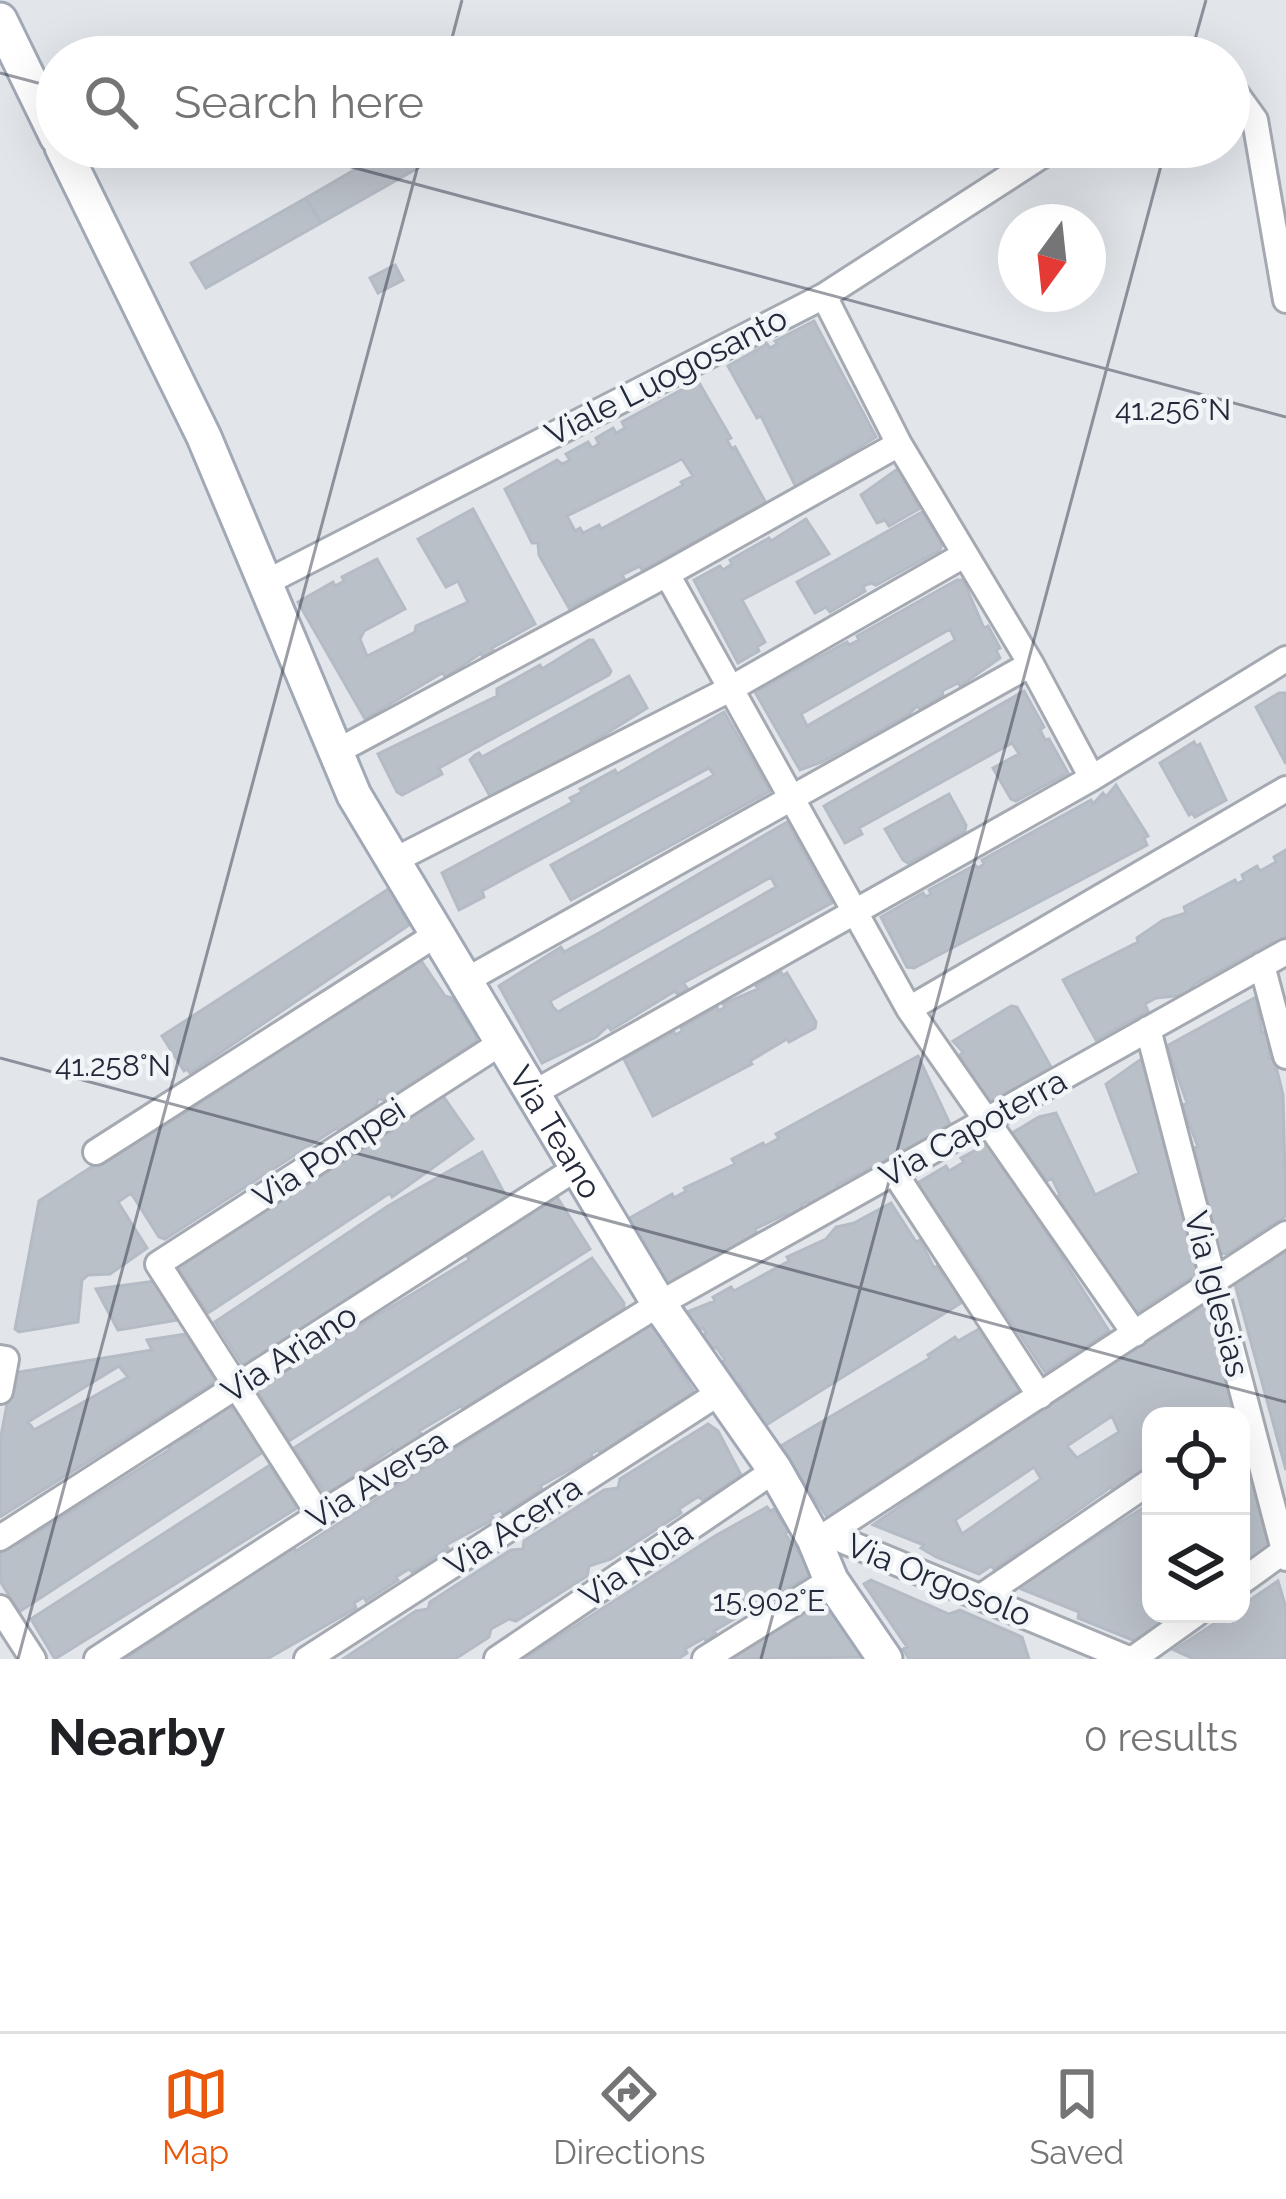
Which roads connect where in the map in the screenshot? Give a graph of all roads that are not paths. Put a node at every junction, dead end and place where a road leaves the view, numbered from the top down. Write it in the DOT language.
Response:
graph roads {
  1 [pos="0,20"];
  2 [pos="36,94"];
  3 [pos="1250,113"];
  4 [pos="72,168"];
  5 [pos="1022,168"];
  6 [pos="824,296"];
  7 [pos="1286,300"];
  8 [pos="898,444"];
  9 [pos="964,555"];
  10 [pos="667,574"];
  11 [pos="265,583"];
  12 [pos="1286,659"];
  13 [pos="1031,664"];
  14 [pos="732,688"];
  15 [pos="336,752"];
  16 [pos="1092,778"];
  17 [pos="1286,789"];
  18 [pos="794,798"];
  19 [pos="393,861"];
  20 [pos="856,913"];
  21 [pos="437,934"];
  22 [pos="1286,952"];
  23 [pos="1262,965"];
  24 [pos="465,981"];
  25 [pos="909,1010"];
  26 [pos="1148,1029"];
  27 [pos="501,1043"];
  28 [pos="1286,1056"];
  29 [pos="532,1094"];
  30 [pos="987,1120"];
  31 [pos="95,1152"];
  32 [pos="578,1167"];
  33 [pos="894,1172"];
  34 [pos="1286,1234"];
  35 [pos="1214,1282"];
  36 [pos="659,1304"];
  37 [pos="1135,1334"];
  38 [pos="0,1358"];
  39 [pos="235,1388"];
  40 [pos="0,1391"];
  41 [pos="719,1393"];
  42 [pos="1040,1396"];
  43 [pos="1242,1407"];
  44 [pos="1250,1435"];
  45 [pos="775,1470"];
  46 [pos="1142,1487"];
  47 [pos="319,1515"];
  48 [pos="820,1537"];
  49 [pos="0,1538"];
  50 [pos="1285,1555"];
  51 [pos="1250,1576"];
  52 [pos="831,1580"];
  53 [pos="981,1597"];
  54 [pos="0,1608"];
  55 [pos="1183,1623"];
  56 [pos="33,1659"];
  57 [pos="98,1659"];
  58 [pos="307,1659"];
  59 [pos="496,1659"];
  60 [pos="705,1659"];
  61 [pos="884,1659"];
  62 [pos="1131,1659"];
  1 -- 2 [label="street"];
  3 -- 7 [label="street"];
  4 -- 11 [label="street, Via Teano"];
  5 -- 6 [label="street, Viale Luogosanto"];
  6 -- 8 [label="street"];
  6 -- 11 [label="street, Viale Luogosanto"];
  8 -- 9 [label="street"];
  8 -- 10 [label="street"];
  9 -- 13 [label="street"];
  9 -- 14 [label="street"];
  10 -- 14 [label="street"];
  10 -- 15 [label="street"];
  11 -- 15 [label="street, Via Teano"];
  12 -- 16 [label="street"];
  13 -- 16 [label="street"];
  13 -- 18 [label="street"];
  14 -- 18 [label="street"];
  14 -- 19 [label="street"];
  15 -- 19 [label="street, Via Teano"];
  16 -- 20 [label="street"];
  17 -- 25 [label="street"];
  18 -- 20 [label="street"];
  18 -- 24 [label="street"];
  19 -- 21 [label="street, Via Teano"];
  20 -- 25 [label="street"];
  20 -- 29 [label="street"];
  21 -- 24 [label="street, Via Teano"];
  21 -- 31 [label="street"];
  22 -- 23 [label="street, Via Capoterra"];
  23 -- 26 [label="street, Via Capoterra"];
  23 -- 28 [label="street"];
  24 -- 27 [label="street, Via Teano"];
  25 -- 30 [label="street"];
  26 -- 30 [label="street, Via Capoterra"];
  26 -- 35 [label="street, Via Iglesias"];
  27 -- 29 [label="street, Via Teano"];
  27 -- 39 [label="street, Via Pompei"];
  29 -- 32 [label="street, Via Teano"];
  30 -- 33 [label="street, Via Capoterra"];
  30 -- 37 [label="street"];
  32 -- 36 [label="street, Via Teano"];
  32 -- 39 [label="street, Via Ariano"];
  33 -- 36 [label="street, Via Capoterra"];
  33 -- 42 [label="street"];
  34 -- 35 [label="street"];
  35 -- 37 [label="street"];
  35 -- 43 [label="street, Via Iglesias"];
  36 -- 41 [label="street, Via Teano"];
  36 -- 47 [label="street, Via Aversa"];
  37 -- 42 [label="street"];
  38 -- 40 [label="street"];
  39 -- 47 [label="street"];
  39 -- 49 [label="street, Via Ariano"];
  41 -- 45 [label="street, Via Teano"];
  41 -- 58 [label="street, Via Acerra"];
  42 -- 48 [label="street"];
  44 -- 50 [label="street, Via Iglesias"];
  45 -- 48 [label="street, Via Teano"];
  45 -- 59 [label="street, Via Nola"];
  46 -- 53 [label="street"];
  47 -- 57 [label="street, Via Aversa"];
  48 -- 52 [label="street, Via Teano"];
  48 -- 53 [label="street, Via Orgosolo"];
  50 -- 51 [label="street"];
  52 -- 60 [label="street"];
  52 -- 61 [label="street, Via Teano"];
  53 -- 62 [label="street, Via Orgosolo"];
  54 -- 56 [label="street"];
  55 -- 62 [label="street"];
}
